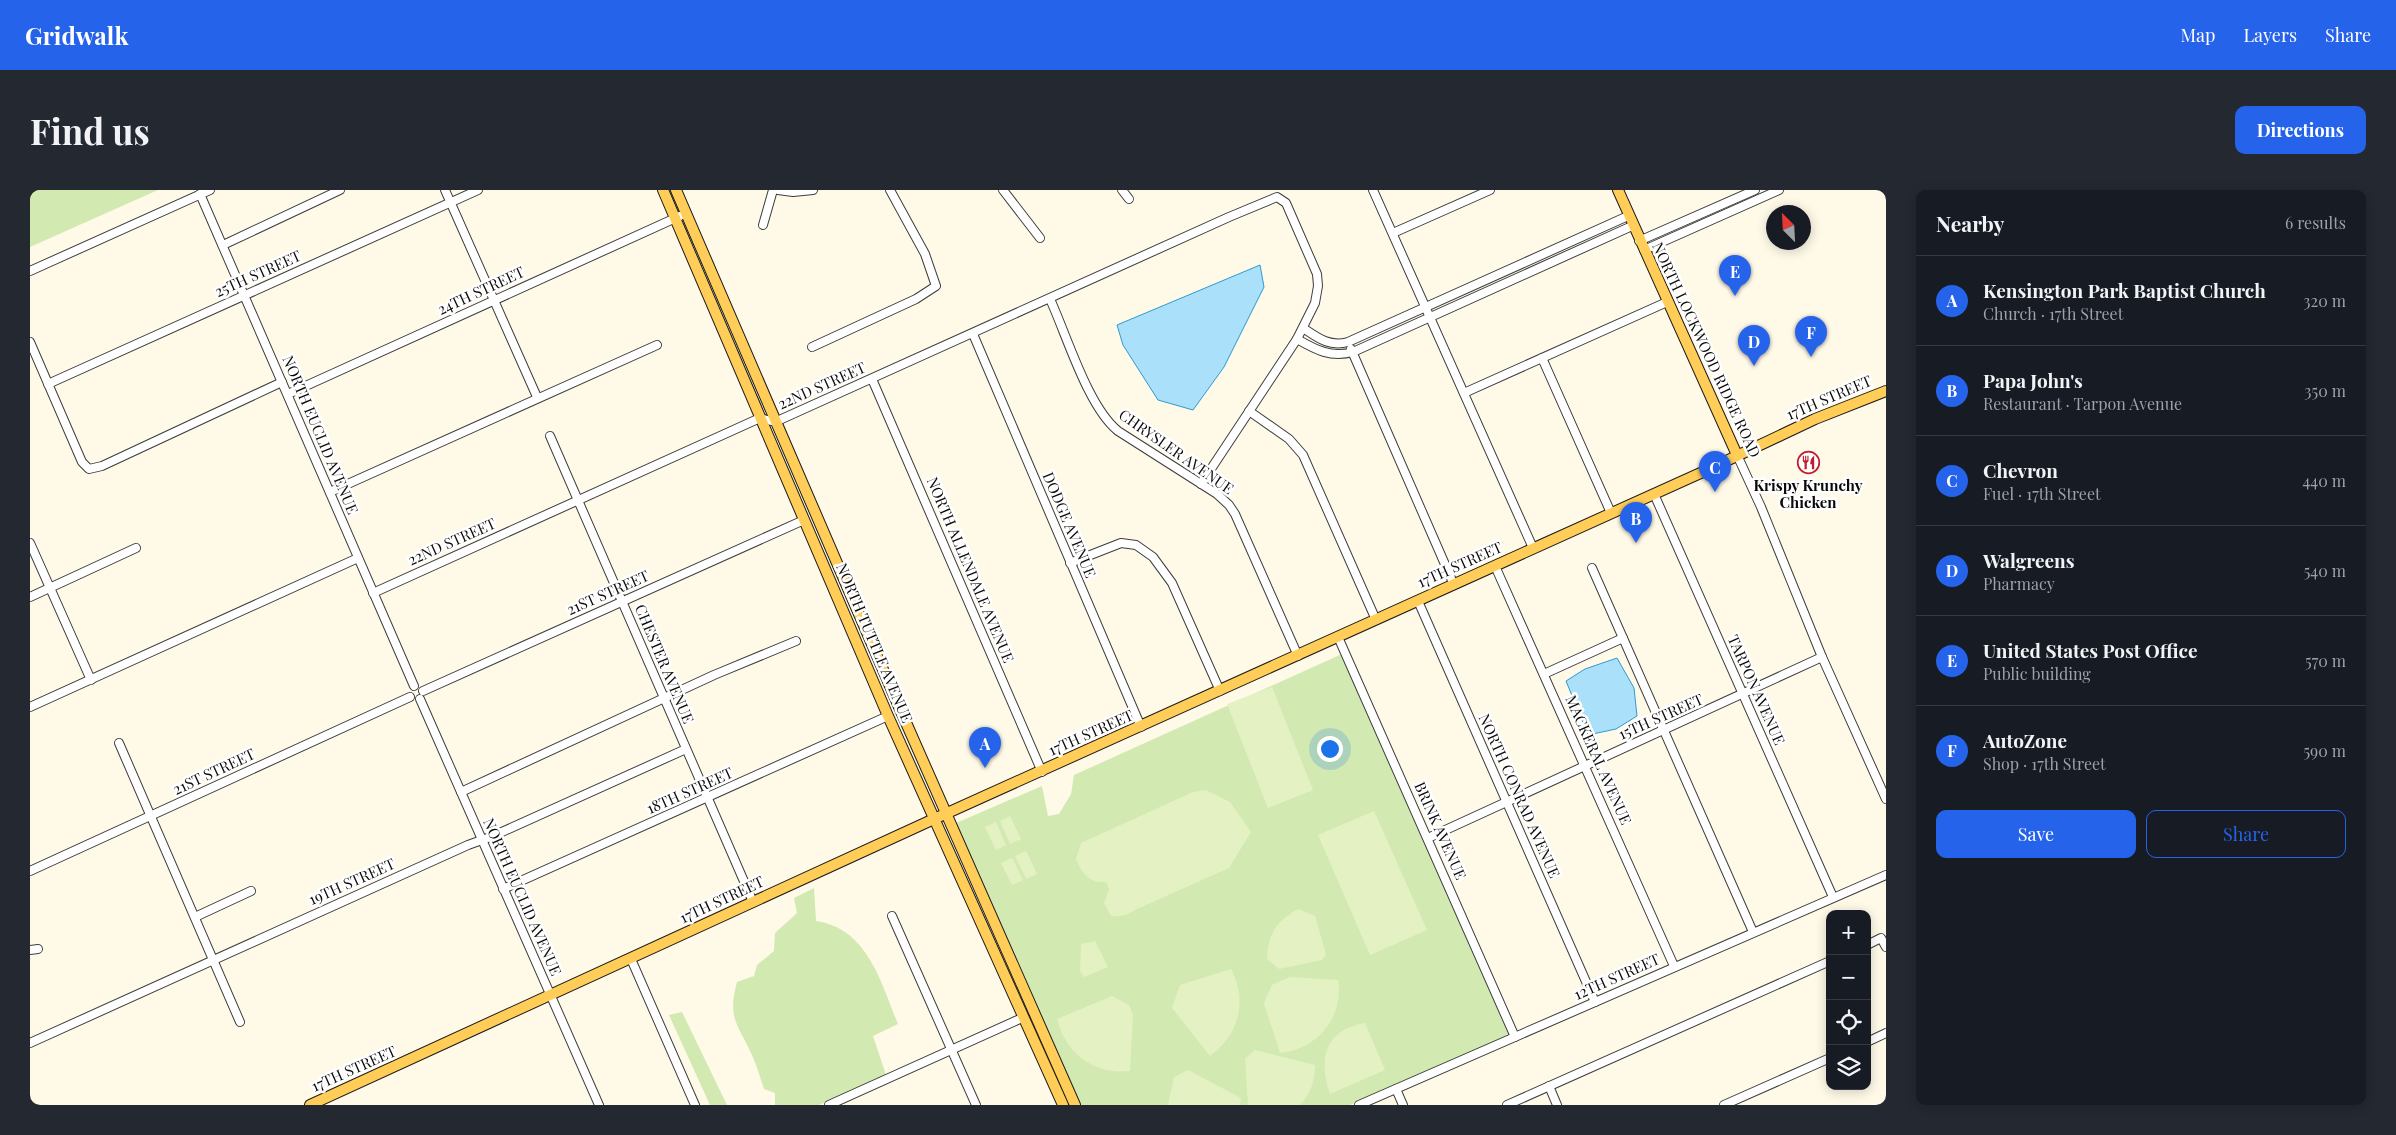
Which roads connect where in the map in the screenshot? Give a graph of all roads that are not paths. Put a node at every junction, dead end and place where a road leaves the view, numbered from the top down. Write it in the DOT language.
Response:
graph roads {
  1 [pos="210,190"];
  2 [pos="340,190"];
  3 [pos="445,190"];
  4 [pos="478,190"];
  5 [pos="663,190"];
  6 [pos="676,190"];
  7 [pos="773,190"];
  8 [pos="778,190"];
  9 [pos="813,190"];
  10 [pos="890,190"];
  11 [pos="1003,190"];
  12 [pos="1122,190"];
  13 [pos="1373,190"];
  14 [pos="1490,190"];
  15 [pos="1618,190"];
  16 [pos="1755,190"];
  17 [pos="1779,190"];
  18 [pos="200,194"];
  19 [pos="1129,199"];
  20 [pos="450,202"];
  21 [pos="686,213"];
  22 [pos="675,218"];
  23 [pos="1630,221"];
  24 [pos="763,225"];
  25 [pos="1393,233"];
  26 [pos="1040,238"];
  27 [pos="223,245"];
  28 [pos="1642,245"];
  29 [pos="30,271"];
  30 [pos="244,295"];
  31 [pos="1050,299"];
  32 [pos="494,300"];
  33 [pos="1667,302"];
  34 [pos="1425,307"];
  35 [pos="1430,317"];
  36 [pos="1303,328"];
  37 [pos="973,334"];
  38 [pos="1297,339"];
  39 [pos="30,342"];
  40 [pos="1348,342"];
  41 [pos="657,345"];
  42 [pos="812,347"];
  43 [pos="1353,352"];
  44 [pos="1542,358"];
  45 [pos="872,379"];
  46 [pos="282,382"];
  47 [pos="48,384"];
  48 [pos="1886,390"];
  49 [pos="1464,393"];
  50 [pos="288,394"];
  51 [pos="537,397"];
  52 [pos="1248,412"];
  53 [pos="760,418"];
  54 [pos="775,422"];
  55 [pos="550,436"];
  56 [pos="1737,455"];
  57 [pos="1201,484"];
  58 [pos="330,492"];
  59 [pos="1654,494"];
  60 [pos="578,500"];
  61 [pos="1611,513"];
  62 [pos="804,520"];
  63 [pos="30,543"];
  64 [pos="136,548"];
  65 [pos="1533,548"];
  66 [pos="358,558"];
  67 [pos="1070,563"];
  68 [pos="1495,566"];
  69 [pos="1592,568"];
  70 [pos="1454,585"];
  71 [pos="50,588"];
  72 [pos="374,593"];
  73 [pos="30,597"];
  74 [pos="622,601"];
  75 [pos="1418,601"];
  76 [pos="1376,620"];
  77 [pos="1338,637"];
  78 [pos="1623,638"];
  79 [pos="796,641"];
  80 [pos="1298,656"];
  81 [pos="1822,657"];
  82 [pos="1544,674"];
  83 [pos="91,680"];
  84 [pos="414,686"];
  85 [pos="423,691"];
  86 [pos="1220,691"];
  87 [pos="1743,695"];
  88 [pos="410,697"];
  89 [pos="420,699"];
  90 [pos="664,699"];
  91 [pos="30,707"];
  92 [pos="888,716"];
  93 [pos="1141,727"];
  94 [pos="1664,731"];
  95 [pos="119,743"];
  96 [pos="686,749"];
  97 [pos="1585,766"];
  98 [pos="1042,772"];
  99 [pos="461,792"];
  100 [pos="708,798"];
  101 [pos="1886,799"];
  102 [pos="1506,802"];
  103 [pos="946,814"];
  104 [pos="151,816"];
  105 [pos="934,819"];
  106 [pos="1428,838"];
  107 [pos="482,840"];
  108 [pos="30,871"];
  109 [pos="1886,875"];
  110 [pos="503,889"];
  111 [pos="251,891"];
  112 [pos="1833,897"];
  113 [pos="753,902"];
  114 [pos="892,916"];
  115 [pos="195,917"];
  116 [pos="1752,932"];
  117 [pos="1871,942"];
  118 [pos="1886,947"];
  119 [pos="631,959"];
  120 [pos="214,960"];
  121 [pos="1826,963"];
  122 [pos="1674,966"];
  123 [pos="550,996"];
  124 [pos="1595,1002"];
  125 [pos="1022,1018"];
  126 [pos="240,1022"];
  127 [pos="1886,1033"];
  128 [pos="1515,1037"];
  129 [pos="1871,1040"];
  130 [pos="30,1043"];
  131 [pos="951,1050"];
  132 [pos="1826,1060"];
  133 [pos="1549,1086"];
  134 [pos="1396,1089"];
  135 [pos="310,1105"];
  136 [pos="599,1105"];
  137 [pos="695,1105"];
  138 [pos="829,1105"];
  139 [pos="976,1105"];
  140 [pos="1063,1105"];
  141 [pos="1076,1105"];
  142 [pos="1360,1105"];
  143 [pos="1403,1105"];
  144 [pos="1507,1105"];
  145 [pos="1557,1105"];
  146 [pos="1724,1105"];
  1 -- 18 [label="street"];
  2 -- 27 [label="street"];
  3 -- 20 [label="street"];
  4 -- 20 [label="street, 25TH STREET"];
  5 -- 22 [label="main road, NORTH TUTTLE AVENUE"];
  6 -- 21 [label="main road, NORTH TUTTLE AVENUE"];
  7 -- 24 [label="street"];
  8 -- 9 [label="street"];
  10 -- 42 [label="street"];
  11 -- 26 [label="street"];
  12 -- 19 [label="street"];
  13 -- 25 [label="street"];
  14 -- 25 [label="street"];
  15 -- 23 [label="main road, NORTH LOCKWOOD RIDGE ROAD"];
  16 -- 28 [label="street"];
  17 -- 28 [label="street"];
  18 -- 27 [label="street, NORTH EUCLID AVENUE"];
  18 -- 29 [label="street"];
  20 -- 30 [label="street, 25TH STREET"];
  20 -- 32 [label="street"];
  21 -- 22 [label="street, 24TH STREET"];
  21 -- 54 [label="main road, NORTH TUTTLE AVENUE"];
  22 -- 32 [label="street, 24TH STREET"];
  22 -- 53 [label="main road, NORTH TUTTLE AVENUE"];
  23 -- 28 [label="main road, NORTH LOCKWOOD RIDGE ROAD"];
  23 -- 34 [label="street"];
  23 -- 35 [label="street"];
  25 -- 34 [label="street"];
  27 -- 30 [label="street, NORTH EUCLID AVENUE"];
  28 -- 33 [label="main road, NORTH LOCKWOOD RIDGE ROAD"];
  30 -- 46 [label="street, NORTH EUCLID AVENUE"];
  30 -- 47 [label="street, 25TH STREET"];
  31 -- 36 [label="street, 22ND STREET"];
  31 -- 37 [label="street, 22ND STREET"];
  31 -- 57 [label="street, CHRYSLER AVENUE"];
  32 -- 50 [label="street, 24TH STREET"];
  32 -- 51 [label="street"];
  33 -- 44 [label="street"];
  33 -- 56 [label="main road, NORTH LOCKWOOD RIDGE ROAD"];
  34 -- 35 [label="street"];
  34 -- 40 [label="street"];
  35 -- 43 [label="street"];
  35 -- 49 [label="street"];
  36 -- 38 [label="street"];
  36 -- 40 [label="street"];
  37 -- 45 [label="street, 22ND STREET"];
  37 -- 67 [label="street, DODGE AVENUE"];
  38 -- 43 [label="street"];
  38 -- 52 [label="street"];
  39 -- 47 [label="street"];
  40 -- 43 [label="street"];
  41 -- 51 [label="street"];
  43 -- 70 [label="street"];
  44 -- 49 [label="street"];
  44 -- 61 [label="street"];
  45 -- 54 [label="street, 22ND STREET"];
  45 -- 98 [label="street, NORTH ALLENDALE AVENUE"];
  46 -- 47 [label="street"];
  46 -- 50 [label="street, NORTH EUCLID AVENUE"];
  48 -- 56 [label="main road, 17TH STREET"];
  49 -- 65 [label="street"];
  50 -- 58 [label="street, NORTH EUCLID AVENUE"];
  51 -- 58 [label="street"];
  52 -- 57 [label="street"];
  52 -- 76 [label="street"];
  53 -- 54 [label="street, 22ND STREET"];
  53 -- 60 [label="street, 22ND STREET"];
  53 -- 62 [label="main road, NORTH TUTTLE AVENUE"];
  54 -- 103 [label="main road, NORTH TUTTLE AVENUE"];
  55 -- 60 [label="street, CHESTER AVENUE"];
  56 -- 59 [label="main road, 17TH STREET"];
  56 -- 81 [label="street, NORTH LOCKWOOD RIDGE ROAD"];
  57 -- 80 [label="street, CHRYSLER AVENUE"];
  58 -- 66 [label="street, NORTH EUCLID AVENUE"];
  59 -- 61 [label="main road, 17TH STREET"];
  59 -- 87 [label="street, TARPON AVENUE"];
  60 -- 72 [label="street, 22ND STREET"];
  60 -- 74 [label="street, CHESTER AVENUE"];
  61 -- 65 [label="main road, 17TH STREET"];
  62 -- 74 [label="street, 21ST STREET"];
  62 -- 92 [label="main road, NORTH TUTTLE AVENUE"];
  63 -- 71 [label="street"];
  64 -- 71 [label="street"];
  65 -- 68 [label="main road, 17TH STREET"];
  66 -- 72 [label="street, NORTH EUCLID AVENUE"];
  66 -- 83 [label="street"];
  67 -- 86 [label="street"];
  67 -- 93 [label="street, DODGE AVENUE"];
  68 -- 70 [label="main road, 17TH STREET"];
  68 -- 82 [label="street, MACKERAL AVENUE"];
  69 -- 78 [label="street"];
  70 -- 75 [label="main road, 17TH STREET"];
  71 -- 73 [label="street"];
  71 -- 83 [label="street"];
  72 -- 84 [label="street, NORTH EUCLID AVENUE"];
  74 -- 85 [label="street, 21ST STREET"];
  74 -- 90 [label="street, CHESTER AVENUE"];
  75 -- 76 [label="main road, 17TH STREET"];
  75 -- 102 [label="street, NORTH CONRAD AVENUE"];
  76 -- 77 [label="main road, 17TH STREET"];
  77 -- 80 [label="main road, 17TH STREET"];
  77 -- 106 [label="street, BRINK AVENUE"];
  78 -- 82 [label="street"];
  78 -- 94 [label="street"];
  79 -- 90 [label="street"];
  80 -- 86 [label="main road, 17TH STREET"];
  81 -- 87 [label="street, 15TH STREET"];
  81 -- 101 [label="street, NORTH LOCKWOOD RIDGE ROAD"];
  82 -- 97 [label="street, MACKERAL AVENUE"];
  83 -- 91 [label="street"];
  84 -- 85 [label="street"];
  84 -- 88 [label="street"];
  85 -- 89 [label="street"];
  86 -- 93 [label="main road, 17TH STREET"];
  87 -- 94 [label="street, 15TH STREET"];
  87 -- 112 [label="street, TARPON AVENUE"];
  88 -- 89 [label="street"];
  88 -- 104 [label="street, 21ST STREET"];
  89 -- 99 [label="street, NORTH EUCLID AVENUE"];
  90 -- 96 [label="street, CHESTER AVENUE"];
  90 -- 99 [label="street"];
  92 -- 100 [label="street, 18TH STREET"];
  92 -- 105 [label="main road, NORTH TUTTLE AVENUE"];
  93 -- 98 [label="main road, 17TH STREET"];
  94 -- 97 [label="street, 15TH STREET"];
  94 -- 116 [label="street"];
  95 -- 104 [label="street"];
  96 -- 100 [label="street, CHESTER AVENUE"];
  96 -- 107 [label="street, 19TH STREET"];
  97 -- 102 [label="street, 15TH STREET"];
  97 -- 122 [label="street, MACKERAL AVENUE"];
  98 -- 103 [label="main road, 17TH STREET"];
  99 -- 107 [label="street, NORTH EUCLID AVENUE"];
  100 -- 110 [label="street, 18TH STREET"];
  100 -- 113 [label="street, CHESTER AVENUE"];
  102 -- 106 [label="street, 15TH STREET"];
  102 -- 124 [label="street, NORTH CONRAD AVENUE"];
  103 -- 105 [label="main road, 17TH STREET"];
  103 -- 141 [label="main road, NORTH TUTTLE AVENUE"];
  104 -- 108 [label="street, 21ST STREET"];
  104 -- 115 [label="street"];
  105 -- 113 [label="main road, 17TH STREET"];
  105 -- 125 [label="main road, NORTH TUTTLE AVENUE"];
  106 -- 128 [label="street, BRINK AVENUE"];
  107 -- 110 [label="street, NORTH EUCLID AVENUE"];
  107 -- 120 [label="street, 19TH STREET"];
  109 -- 112 [label="street, 12TH STREET"];
  110 -- 123 [label="street, NORTH EUCLID AVENUE"];
  111 -- 115 [label="street"];
  112 -- 116 [label="street, 12TH STREET"];
  113 -- 119 [label="main road, 17TH STREET"];
  114 -- 131 [label="street"];
  115 -- 120 [label="street"];
  116 -- 122 [label="street, 12TH STREET"];
  117 -- 118 [label="street"];
  119 -- 123 [label="main road, 17TH STREET"];
  119 -- 137 [label="street"];
  120 -- 126 [label="street"];
  120 -- 130 [label="street, 19TH STREET"];
  121 -- 133 [label="street"];
  122 -- 124 [label="street, 12TH STREET"];
  123 -- 135 [label="main road, 17TH STREET"];
  123 -- 136 [label="street, NORTH EUCLID AVENUE"];
  124 -- 128 [label="street, 12TH STREET"];
  125 -- 131 [label="street"];
  125 -- 140 [label="main road, NORTH TUTTLE AVENUE"];
  127 -- 129 [label="street"];
  128 -- 134 [label="street, 12TH STREET"];
  131 -- 138 [label="street"];
  131 -- 139 [label="street"];
  132 -- 146 [label="street"];
  133 -- 144 [label="street"];
  133 -- 145 [label="street"];
  134 -- 142 [label="street, 12TH STREET"];
  134 -- 143 [label="street"];
}
